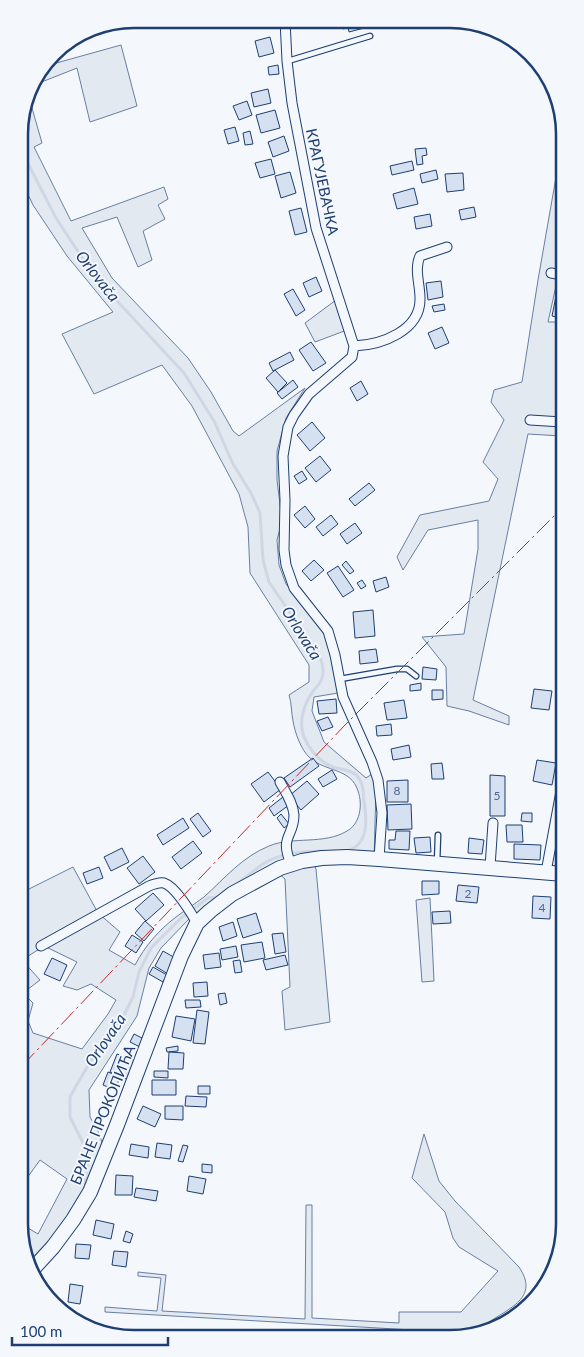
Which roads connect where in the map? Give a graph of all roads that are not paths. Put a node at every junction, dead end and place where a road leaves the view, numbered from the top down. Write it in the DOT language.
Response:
graph roads {
  1 [pos="285,28"];
  2 [pos="370,36"];
  3 [pos="286,61"];
  4 [pos="447,247"];
  5 [pos="551,273"];
  6 [pos="556,274"];
  7 [pos="354,346"];
  8 [pos="530,420"];
  9 [pos="556,422"];
  10 [pos="416,676"];
  11 [pos="339,679"];
  12 [pos="280,782"];
  13 [pos="556,818"];
  14 [pos="493,823"];
  15 [pos="438,835"];
  16 [pos="379,859"];
  17 [pos="289,861"];
  18 [pos="437,864"];
  19 [pos="490,867"];
  20 [pos="546,872"];
  21 [pos="556,873"];
  22 [pos="194,918"];
  23 [pos="42,946"];
  24 [pos="36,1265"];
  1 -- 3 [label="street, КРАГУЈЕВАЧКА"];
  2 -- 3 [label="lane"];
  3 -- 7 [label="street, КРАГУЈЕВАЧКА"];
  4 -- 7 [label="street"];
  5 -- 6 [label="street"];
  7 -- 11 [label="street"];
  8 -- 9 [label="street"];
  10 -- 11 [label="lane"];
  11 -- 16 [label="street"];
  12 -- 17 [label="street"];
  13 -- 20 [label="street"];
  14 -- 19 [label="street"];
  15 -- 18 [label="lane"];
  16 -- 17 [label="street, БРАНЕ ПРОКОПИЋА"];
  16 -- 18 [label="street, БРАНЕ ПРОКОПИЋА"];
  17 -- 22 [label="street, БРАНЕ ПРОКОПИЋА"];
  18 -- 19 [label="street, БРАНЕ ПРОКОПИЋА"];
  19 -- 20 [label="street, БРАНЕ ПРОКОПИЋА"];
  20 -- 21 [label="street, БРАНЕ ПРОКОПИЋА"];
  22 -- 23 [label="street"];
  22 -- 24 [label="street, БРАНЕ ПРОКОПИЋА"];
}
